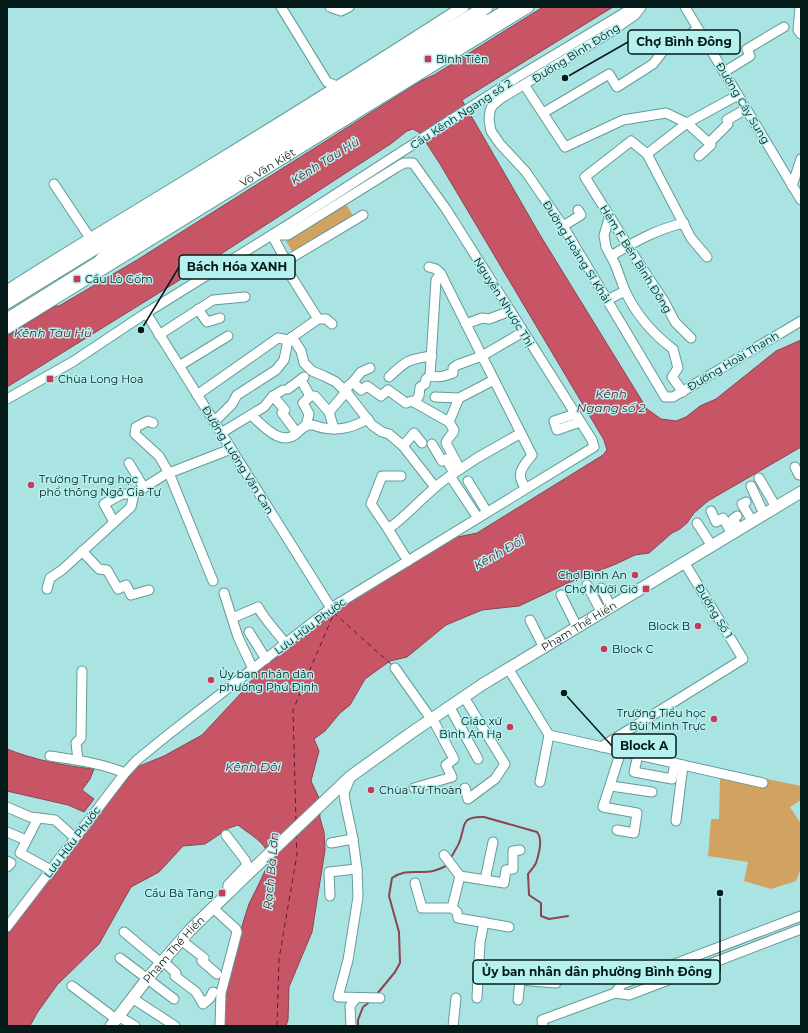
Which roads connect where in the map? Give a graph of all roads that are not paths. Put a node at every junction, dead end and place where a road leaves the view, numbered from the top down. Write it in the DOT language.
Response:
graph roads {
  1 [pos="281,7"];
  2 [pos="330,7"];
  3 [pos="463,7"];
  4 [pos="486,7"];
  5 [pos="513,7"];
  6 [pos="528,7"];
  7 [pos="634,7"];
  8 [pos="641,7"];
  9 [pos="685,7"];
  10 [pos="800,7"];
  11 [pos="345,9"];
  12 [pos="784,26"];
  13 [pos="698,29"];
  14 [pos="801,34"];
  15 [pos="724,72"];
  16 [pos="332,84"];
  17 [pos="525,86"];
  18 [pos="738,95"];
  19 [pos="746,109"];
  20 [pos="490,111"];
  21 [pos="543,113"];
  22 [pos="687,123"];
  23 [pos="709,143"];
  24 [pos="647,154"];
  25 [pos="699,156"];
  26 [pos="801,159"];
  27 [pos="54,184"];
  28 [pos="792,186"];
  29 [pos="801,200"];
  30 [pos="578,210"];
  31 [pos="363,215"];
  32 [pos="610,216"];
  33 [pos="684,223"];
  34 [pos="563,226"];
  35 [pos="272,235"];
  36 [pos="90,238"];
  37 [pos="628,246"];
  38 [pos="611,256"];
  39 [pos="708,257"];
  40 [pos="286,261"];
  41 [pos="429,267"];
  42 [pos="441,274"];
  43 [pos="7,291"];
  44 [pos="625,292"];
  45 [pos="245,297"];
  46 [pos="607,300"];
  47 [pos="7,302"];
  48 [pos="33,304"];
  49 [pos="198,309"];
  50 [pos="510,311"];
  51 [pos="146,312"];
  52 [pos="220,318"];
  53 [pos="318,319"];
  54 [pos="7,320"];
  55 [pos="801,321"];
  56 [pos="7,324"];
  57 [pos="332,324"];
  58 [pos="466,324"];
  59 [pos="7,328"];
  60 [pos="524,332"];
  61 [pos="159,335"];
  62 [pos="228,336"];
  63 [pos="691,338"];
  64 [pos="290,339"];
  65 [pos="432,356"];
  66 [pos="482,356"];
  67 [pos="179,366"];
  68 [pos="370,368"];
  69 [pos="310,370"];
  70 [pos="430,376"];
  71 [pos="388,377"];
  72 [pos="301,380"];
  73 [pos="494,380"];
  74 [pos="353,382"];
  75 [pos="346,392"];
  76 [pos="683,392"];
  77 [pos="197,395"];
  78 [pos="273,396"];
  79 [pos="310,396"];
  80 [pos="435,397"];
  81 [pos="665,397"];
  82 [pos="459,398"];
  83 [pos="7,399"];
  84 [pos="413,402"];
  85 [pos="328,412"];
  86 [pos="251,415"];
  87 [pos="368,419"];
  88 [pos="214,422"];
  89 [pos="449,422"];
  90 [pos="153,423"];
  91 [pos="306,426"];
  92 [pos="334,429"];
  93 [pos="221,433"];
  94 [pos="297,433"];
  95 [pos="521,433"];
  96 [pos="422,444"];
  97 [pos="432,444"];
  98 [pos="403,446"];
  99 [pos="594,447"];
  100 [pos="231,449"];
  101 [pos="129,463"];
  102 [pos="795,467"];
  103 [pos="169,473"];
  104 [pos="454,473"];
  105 [pos="801,475"];
  106 [pos="401,476"];
  107 [pos="759,478"];
  108 [pos="468,481"];
  109 [pos="751,486"];
  110 [pos="435,487"];
  111 [pos="144,488"];
  112 [pos="526,488"];
  113 [pos="801,492"];
  114 [pos="134,494"];
  115 [pos="746,502"];
  116 [pos="776,507"];
  117 [pos="711,511"];
  118 [pos="487,512"];
  119 [pos="764,514"];
  120 [pos="737,516"];
  121 [pos="478,518"];
  122 [pos="114,522"];
  123 [pos="752,522"];
  124 [pos="697,523"];
  125 [pos="388,529"];
  126 [pos="735,532"];
  127 [pos="712,546"];
  128 [pos="82,551"];
  129 [pos="408,561"];
  130 [pos="684,562"];
  131 [pos="213,581"];
  132 [pos="587,585"];
  133 [pos="601,588"];
  134 [pos="47,589"];
  135 [pos="149,590"];
  136 [pos="224,593"];
  137 [pos="561,595"];
  138 [pos="331,608"];
  139 [pos="607,610"];
  140 [pos="237,616"];
  141 [pos="530,620"];
  142 [pos="578,628"];
  143 [pos="249,632"];
  144 [pos="286,644"];
  145 [pos="544,648"];
  146 [pos="266,659"];
  147 [pos="395,668"];
  148 [pos="508,668"];
  149 [pos="253,669"];
  150 [pos="82,671"];
  151 [pos="464,697"];
  152 [pos="449,706"];
  153 [pos="431,719"];
  154 [pos="549,735"];
  155 [pos="601,747"];
  156 [pos="496,751"];
  157 [pos="621,751"];
  158 [pos="638,755"];
  159 [pos="50,756"];
  160 [pos="488,756"];
  161 [pos="478,759"];
  162 [pos="78,760"];
  163 [pos="679,764"];
  164 [pos="125,773"];
  165 [pos="351,776"];
  166 [pos="540,782"];
  167 [pos="763,783"];
  168 [pos="611,786"];
  169 [pos="414,788"];
  170 [pos="465,788"];
  171 [pos="652,792"];
  172 [pos="7,807"];
  173 [pos="38,818"];
  174 [pos="676,821"];
  175 [pos="7,827"];
  176 [pos="617,830"];
  177 [pos="7,832"];
  178 [pos="226,835"];
  179 [pos="75,838"];
  180 [pos="353,839"];
  181 [pos="26,840"];
  182 [pos="493,842"];
  183 [pos="331,843"];
  184 [pos="520,850"];
  185 [pos="444,856"];
  186 [pos="7,861"];
  187 [pos="7,867"];
  188 [pos="357,869"];
  189 [pos="51,870"];
  190 [pos="460,876"];
  191 [pos="485,880"];
  192 [pos="415,883"];
  193 [pos="227,895"];
  194 [pos="330,896"];
  195 [pos="213,908"];
  196 [pos="452,908"];
  197 [pos="801,916"];
  198 [pos="484,922"];
  199 [pos="8,923"];
  200 [pos="509,927"];
  201 [pos="801,929"];
  202 [pos="124,932"];
  203 [pos="754,934"];
  204 [pos="182,940"];
  205 [pos="759,945"];
  206 [pos="120,958"];
  207 [pos="162,962"];
  208 [pos="217,974"];
  209 [pos="147,979"];
  210 [pos="556,983"];
  211 [pos="72,986"];
  212 [pos="213,992"];
  213 [pos="615,993"];
  214 [pos="132,998"];
  215 [pos="356,998"];
  216 [pos="380,998"];
  217 [pos="456,998"];
  218 [pos="477,998"];
  219 [pos="174,999"];
  220 [pos="518,1000"];
  221 [pos="115,1020"];
  222 [pos="542,1023"];
  223 [pos="135,1026"];
  224 [pos="175,1026"];
  225 [pos="220,1026"];
  226 [pos="351,1026"];
  227 [pos="453,1026"];
  1 -- 16 [label="street"];
  2 -- 11 [label="street"];
  3 -- 16 [label="main road"];
  4 -- 47 [label="highway, Võ Văn Kiệt"];
  5 -- 48 [label="highway, Võ Văn Kiệt"];
  6 -- 59 [label="main road, Võ Văn Kiệt"];
  7 -- 35 [label="street, Cầu Kênh Ngang số 2"];
  8 -- 17 [label="street, Đường Bình Đông"];
  9 -- 13 [label="street, Đường Cây Sung"];
  10 -- 14 [label="street"];
  12 -- 15 [label="street"];
  13 -- 15 [label="street, Đường Cây Sung"];
  13 -- 21 [label="street"];
  15 -- 18 [label="street, Đường Cây Sung"];
  16 -- 36 [label="main road"];
  17 -- 20 [label="street, Đường Bình Đông"];
  17 -- 21 [label="street"];
  18 -- 19 [label="street, Đường Cây Sung"];
  18 -- 22 [label="street"];
  19 -- 23 [label="street"];
  19 -- 28 [label="street, Đường Cây Sung"];
  20 -- 34 [label="street, Đường Hoàng Sĩ Khải"];
  21 -- 22 [label="street"];
  22 -- 23 [label="street"];
  22 -- 24 [label="street"];
  23 -- 25 [label="street"];
  24 -- 32 [label="street, Hẻm F Bến Bình Đông"];
  24 -- 33 [label="street"];
  26 -- 28 [label="street"];
  27 -- 36 [label="street"];
  28 -- 29 [label="street, Đường Cây Sung"];
  30 -- 34 [label="street"];
  31 -- 40 [label="street"];
  32 -- 37 [label="street, Hẻm F Bến Bình Đông"];
  32 -- 38 [label="street"];
  33 -- 37 [label="street"];
  33 -- 39 [label="street"];
  34 -- 46 [label="street, Đường Hoàng Sĩ Khải"];
  35 -- 40 [label="street"];
  35 -- 50 [label="street, Nguyễn Nhược Thị"];
  35 -- 51 [label="street"];
  36 -- 43 [label="main road"];
  37 -- 38 [label="street"];
  37 -- 63 [label="street, Hẻm F Bến Bình Đông"];
  38 -- 44 [label="street"];
  40 -- 53 [label="street"];
  41 -- 42 [label="street"];
  42 -- 58 [label="street"];
  42 -- 65 [label="street"];
  44 -- 46 [label="street"];
  44 -- 76 [label="street"];
  45 -- 49 [label="street"];
  46 -- 81 [label="street, Đường Hoàng Sĩ Khải"];
  48 -- 54 [label="highway, Võ Văn Kiệt"];
  48 -- 56 [label="main road, Võ Văn Kiệt"];
  49 -- 52 [label="street"];
  49 -- 61 [label="street"];
  50 -- 58 [label="street"];
  50 -- 60 [label="street, Nguyễn Nhược Thị"];
  51 -- 61 [label="street, Đường Lương Văn Can"];
  51 -- 83 [label="street"];
  53 -- 57 [label="street"];
  53 -- 64 [label="street"];
  55 -- 76 [label="street, Đường Hoài Thanh"];
  58 -- 66 [label="street"];
  60 -- 66 [label="street"];
  60 -- 99 [label="street, Nguyễn Nhược Thị"];
  61 -- 67 [label="street, Đường Lương Văn Can"];
  62 -- 67 [label="street"];
  64 -- 69 [label="street"];
  64 -- 77 [label="street"];
  64 -- 88 [label="street"];
  65 -- 70 [label="street"];
  65 -- 71 [label="street"];
  66 -- 70 [label="street"];
  66 -- 73 [label="street"];
  67 -- 77 [label="street, Đường Lương Văn Can"];
  68 -- 74 [label="street"];
  69 -- 72 [label="street"];
  69 -- 75 [label="street"];
  70 -- 84 [label="street"];
  72 -- 78 [label="street"];
  72 -- 79 [label="street"];
  73 -- 82 [label="street"];
  73 -- 95 [label="street"];
  74 -- 75 [label="street"];
  74 -- 84 [label="street"];
  75 -- 85 [label="street"];
  75 -- 87 [label="street"];
  76 -- 81 [label="street, Đường Hoài Thanh"];
  77 -- 88 [label="street, Đường Lương Văn Can"];
  78 -- 86 [label="street"];
  78 -- 94 [label="street"];
  79 -- 85 [label="street"];
  79 -- 91 [label="street"];
  80 -- 82 [label="street"];
  82 -- 89 [label="street"];
  84 -- 89 [label="street"];
  85 -- 92 [label="street"];
  86 -- 93 [label="street"];
  86 -- 94 [label="street"];
  87 -- 92 [label="street"];
  87 -- 98 [label="street"];
  88 -- 93 [label="street, Đường Lương Văn Can"];
  89 -- 104 [label="street"];
  90 -- 103 [label="street"];
  91 -- 92 [label="street"];
  91 -- 94 [label="street"];
  93 -- 100 [label="street, Đường Lương Văn Can"];
  95 -- 104 [label="street"];
  95 -- 112 [label="street"];
  96 -- 98 [label="street"];
  97 -- 104 [label="street"];
  98 -- 110 [label="street"];
  99 -- 112 [label="street, Lưu Hữu Phước"];
  100 -- 103 [label="street"];
  100 -- 138 [label="street, Đường Lương Văn Can"];
  101 -- 111 [label="street"];
  102 -- 105 [label="street"];
  103 -- 111 [label="street"];
  103 -- 131 [label="street"];
  104 -- 110 [label="street"];
  104 -- 121 [label="street"];
  106 -- 125 [label="street"];
  107 -- 116 [label="street"];
  108 -- 118 [label="street"];
  109 -- 119 [label="street"];
  110 -- 125 [label="street"];
  111 -- 114 [label="street"];
  112 -- 118 [label="street, Lưu Hữu Phước"];
  113 -- 116 [label="main road, Phạm Thế Hiển"];
  114 -- 122 [label="street"];
  114 -- 122 [label="street"];
  115 -- 123 [label="street"];
  116 -- 119 [label="main road, Phạm Thế Hiển"];
  117 -- 126 [label="street"];
  118 -- 121 [label="street, Lưu Hữu Phước"];
  119 -- 123 [label="main road, Phạm Thế Hiển"];
  120 -- 126 [label="street"];
  121 -- 129 [label="street, Lưu Hữu Phước"];
  122 -- 128 [label="street"];
  123 -- 126 [label="main road, Phạm Thế Hiển"];
  124 -- 127 [label="street"];
  125 -- 129 [label="street"];
  126 -- 127 [label="main road, Phạm Thế Hiển"];
  127 -- 130 [label="main road, Phạm Thế Hiển"];
  128 -- 134 [label="street"];
  128 -- 135 [label="street"];
  129 -- 138 [label="street, Lưu Hữu Phước"];
  130 -- 139 [label="main road, Phạm Thế Hiển"];
  130 -- 155 [label="street, Đường Số 1"];
  132 -- 139 [label="street"];
  133 -- 139 [label="street"];
  136 -- 149 [label="street"];
  137 -- 142 [label="street"];
  138 -- 144 [label="street, Lưu Hữu Phước"];
  139 -- 142 [label="main road, Phạm Thế Hiển"];
  140 -- 144 [label="street"];
  141 -- 145 [label="street"];
  142 -- 145 [label="main road, Phạm Thế Hiển"];
  143 -- 146 [label="street"];
  144 -- 146 [label="street, Lưu Hữu Phước"];
  145 -- 148 [label="main road, Phạm Thế Hiển"];
  146 -- 149 [label="street, Lưu Hữu Phước"];
  147 -- 153 [label="street"];
  148 -- 151 [label="main road, Phạm Thế Hiển"];
  148 -- 154 [label="street"];
  149 -- 164 [label="street, Lưu Hữu Phước"];
  150 -- 162 [label="street"];
  151 -- 152 [label="main road, Phạm Thế Hiển"];
  151 -- 156 [label="street"];
  152 -- 153 [label="main road, Phạm Thế Hiển"];
  152 -- 161 [label="street"];
  153 -- 165 [label="main road, Phạm Thế Hiển"];
  153 -- 169 [label="street"];
  154 -- 155 [label="street"];
  154 -- 166 [label="street"];
  155 -- 157 [label="street"];
  156 -- 160 [label="street"];
  156 -- 170 [label="street"];
  157 -- 158 [label="street"];
  157 -- 168 [label="street"];
  158 -- 163 [label="street"];
  158 -- 163 [label="street"];
  159 -- 162 [label="street"];
  162 -- 164 [label="street"];
  163 -- 167 [label="street"];
  163 -- 174 [label="street"];
  164 -- 179 [label="street, Lưu Hữu Phước"];
  165 -- 180 [label="street"];
  165 -- 193 [label="main road, Phạm Thế Hiển"];
  168 -- 171 [label="street"];
  168 -- 176 [label="street"];
  172 -- 173 [label="street"];
  173 -- 179 [label="street"];
  173 -- 181 [label="street"];
  175 -- 177 [label="street"];
  177 -- 181 [label="street"];
  178 -- 193 [label="street"];
  179 -- 189 [label="street, Lưu Hữu Phước"];
  180 -- 183 [label="street"];
  180 -- 188 [label="street"];
  181 -- 189 [label="street"];
  182 -- 191 [label="street"];
  184 -- 191 [label="street"];
  185 -- 190 [label="street"];
  186 -- 187 [label="street"];
  188 -- 194 [label="street"];
  188 -- 215 [label="street"];
  189 -- 199 [label="street, Lưu Hữu Phước"];
  190 -- 191 [label="street"];
  190 -- 196 [label="street"];
  192 -- 196 [label="street"];
  193 -- 195 [label="main road, Phạm Thế Hiển"];
  195 -- 204 [label="main road, Phạm Thế Hiển"];
  195 -- 225 [label="street"];
  196 -- 198 [label="street"];
  197 -- 203 [label="street"];
  198 -- 200 [label="street"];
  198 -- 218 [label="street"];
  201 -- 205 [label="street"];
  202 -- 207 [label="street"];
  203 -- 205 [label="street"];
  203 -- 213 [label="street"];
  204 -- 207 [label="main road, Phạm Thế Hiển"];
  204 -- 208 [label="street"];
  205 -- 213 [label="street"];
  206 -- 209 [label="street"];
  207 -- 209 [label="main road, Phạm Thế Hiển"];
  207 -- 212 [label="street"];
  209 -- 214 [label="main road, Phạm Thế Hiển"];
  209 -- 219 [label="street"];
  210 -- 220 [label="street"];
  211 -- 221 [label="street"];
  213 -- 222 [label="street"];
  214 -- 221 [label="main road, Phạm Thế Hiển"];
  214 -- 224 [label="street"];
  215 -- 216 [label="street"];
  215 -- 226 [label="street"];
  217 -- 227 [label="street"];
  221 -- 223 [label="street"];
}
